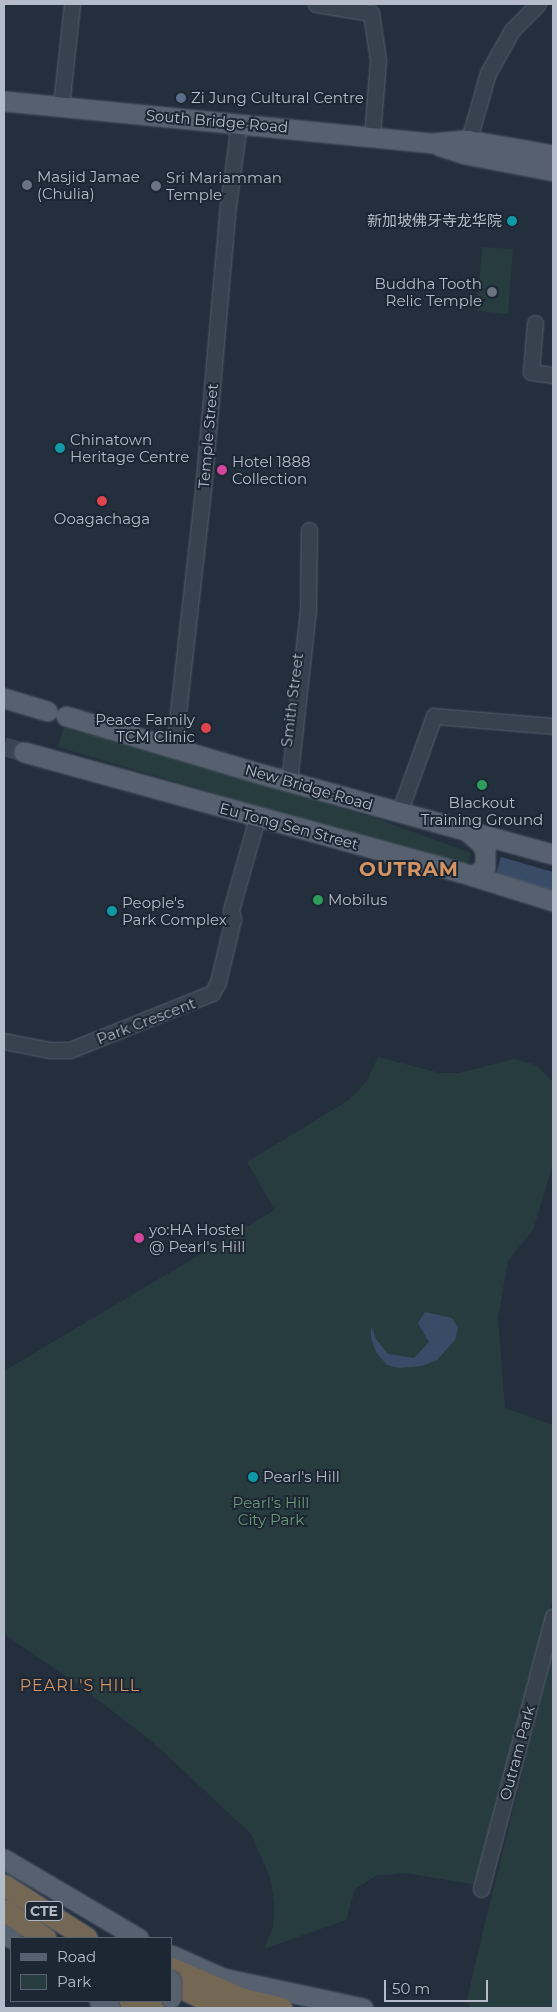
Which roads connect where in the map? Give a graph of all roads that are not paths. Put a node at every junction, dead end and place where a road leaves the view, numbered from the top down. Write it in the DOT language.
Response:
graph roads {
  1 [pos="72,4"];
  2 [pos="316,4"];
  3 [pos="538,4"];
  4 [pos="374,8"];
  5 [pos="4,101"];
  6 [pos="61,106"];
  7 [pos="239,123"];
  8 [pos="372,136"];
  9 [pos="467,147"];
  10 [pos="553,155"];
  11 [pos="553,171"];
  12 [pos="535,323"];
  13 [pos="553,375"];
  14 [pos="309,530"];
  15 [pos="296,690"];
  16 [pos="4,698"];
  17 [pos="47,711"];
  18 [pos="66,716"];
  19 [pos="553,726"];
  20 [pos="174,748"];
  21 [pos="24,752"];
  22 [pos="258,773"];
  23 [pos="289,782"];
  24 [pos="399,813"];
  25 [pos="262,819"];
  26 [pos="468,832"];
  27 [pos="553,854"];
  28 [pos="473,876"];
  29 [pos="553,901"];
  30 [pos="4,1041"];
  31 [pos="553,1616"];
  32 [pos="4,1859"];
  33 [pos="4,1885"];
  34 [pos="481,1889"];
  35 [pos="4,1910"];
  36 [pos="125,1933"];
  37 [pos="44,1937"];
  38 [pos="88,1937"];
  39 [pos="172,1955"];
  40 [pos="172,1968"];
  41 [pos="172,1982"];
  42 [pos="224,2008"];
  43 [pos="281,2008"];
  44 [pos="363,2008"];
  1 -- 6 [label="street"];
  2 -- 4 [label="street"];
  3 -- 9 [label="street"];
  4 -- 8 [label="street"];
  5 -- 6 [label="main road, South Bridge Road"];
  6 -- 7 [label="main road, South Bridge Road"];
  7 -- 8 [label="main road, South Bridge Road"];
  7 -- 20 [label="street, Temple Street"];
  8 -- 9 [label="main road, South Bridge Road"];
  9 -- 10 [label="main road, South Bridge Road"];
  9 -- 11 [label="main road, South Bridge Road"];
  12 -- 13 [label="street"];
  14 -- 15 [label="street, Smith Street"];
  15 -- 22 [label="street, Smith Street"];
  15 -- 23 [label="street, Smith Street"];
  16 -- 17 [label="main road"];
  18 -- 20 [label="main road, New Bridge Road"];
  19 -- 24 [label="street"];
  20 -- 22 [label="main road, New Bridge Road"];
  21 -- 25 [label="main road, Eu Tong Sen Street"];
  22 -- 23 [label="main road, New Bridge Road"];
  23 -- 24 [label="main road, New Bridge Road"];
  24 -- 26 [label="main road, New Bridge Road"];
  25 -- 28 [label="main road, Eu Tong Sen Street"];
  25 -- 30 [label="street, Park Crescent"];
  26 -- 27 [label="main road, New Bridge Road"];
  26 -- 28 [label="main road"];
  28 -- 29 [label="main road, Eu Tong Sen Street"];
  31 -- 34 [label="street, Outram Park"];
  32 -- 36 [label="main road"];
  33 -- 38 [label="highway, CTE"];
  35 -- 37 [label="highway, CTE"];
  39 -- 44 [label="main road"];
  40 -- 43 [label="highway"];
  41 -- 42 [label="highway"];
}
